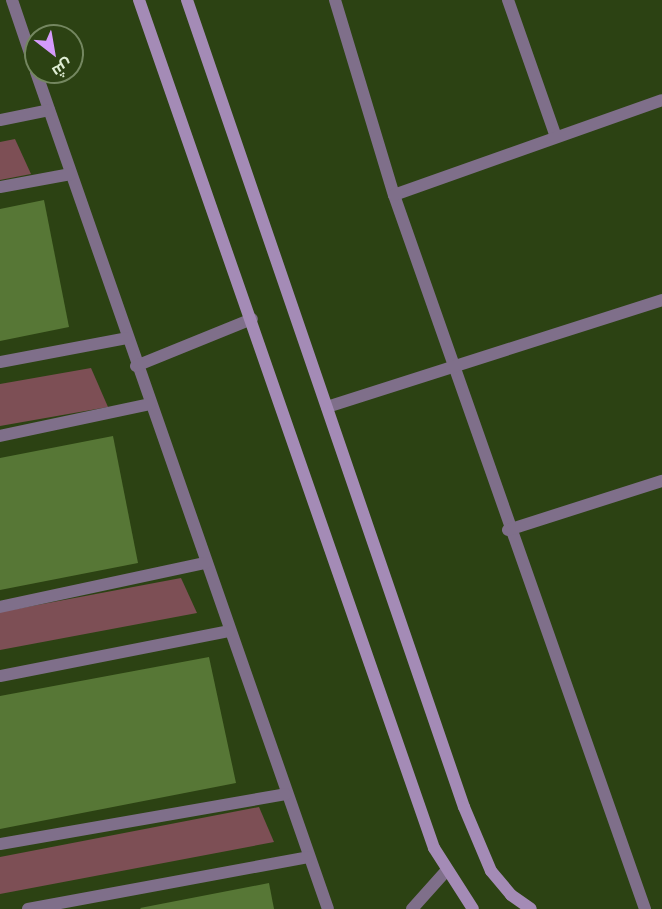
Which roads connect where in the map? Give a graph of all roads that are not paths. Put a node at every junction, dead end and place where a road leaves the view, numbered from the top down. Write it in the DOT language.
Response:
graph roads {
  1 [pos="12,0"];
  2 [pos="139,0"];
  3 [pos="187,0"];
  4 [pos="335,0"];
  5 [pos="508,0"];
  6 [pos="24,36"];
  7 [pos="40,84"];
  8 [pos="662,100"];
  9 [pos="49,110"];
  10 [pos="0,120"];
  11 [pos="556,137"];
  12 [pos="71,174"];
  13 [pos="0,187"];
  14 [pos="394,195"];
  15 [pos="662,300"];
  16 [pos="252,320"];
  17 [pos="127,338"];
  18 [pos="0,362"];
  19 [pos="136,366"];
  20 [pos="454,367"];
  21 [pos="150,404"];
  22 [pos="327,406"];
  23 [pos="0,436"];
  24 [pos="662,481"];
  25 [pos="508,531"];
  26 [pos="205,563"];
  27 [pos="0,607"];
  28 [pos="229,631"];
  29 [pos="0,676"];
  30 [pos="286,794"];
  31 [pos="0,844"];
  32 [pos="308,857"];
  33 [pos="446,871"];
  34 [pos="28,909"];
  35 [pos="328,909"];
  36 [pos="412,909"];
  37 [pos="473,909"];
  38 [pos="531,909"];
  39 [pos="645,909"];
  1 -- 6 [label="street"];
  2 -- 16 [label="main road"];
  3 -- 22 [label="main road"];
  4 -- 14 [label="street"];
  5 -- 11 [label="street"];
  7 -- 9 [label="street"];
  8 -- 11 [label="street"];
  9 -- 10 [label="street"];
  9 -- 12 [label="street"];
  11 -- 14 [label="street"];
  12 -- 13 [label="street"];
  12 -- 17 [label="street"];
  14 -- 20 [label="street"];
  15 -- 20 [label="street"];
  16 -- 19 [label="street"];
  16 -- 33 [label="main road"];
  17 -- 18 [label="street"];
  17 -- 19 [label="street"];
  19 -- 21 [label="street"];
  20 -- 22 [label="street"];
  20 -- 25 [label="street"];
  21 -- 23 [label="street"];
  21 -- 26 [label="street"];
  22 -- 38 [label="main road"];
  24 -- 25 [label="street"];
  25 -- 39 [label="street"];
  26 -- 27 [label="street"];
  26 -- 28 [label="street"];
  28 -- 29 [label="street"];
  28 -- 30 [label="street"];
  30 -- 31 [label="street"];
  30 -- 32 [label="street"];
  32 -- 34 [label="street"];
  32 -- 35 [label="street"];
  33 -- 36 [label="street"];
  33 -- 37 [label="main road"];
}
